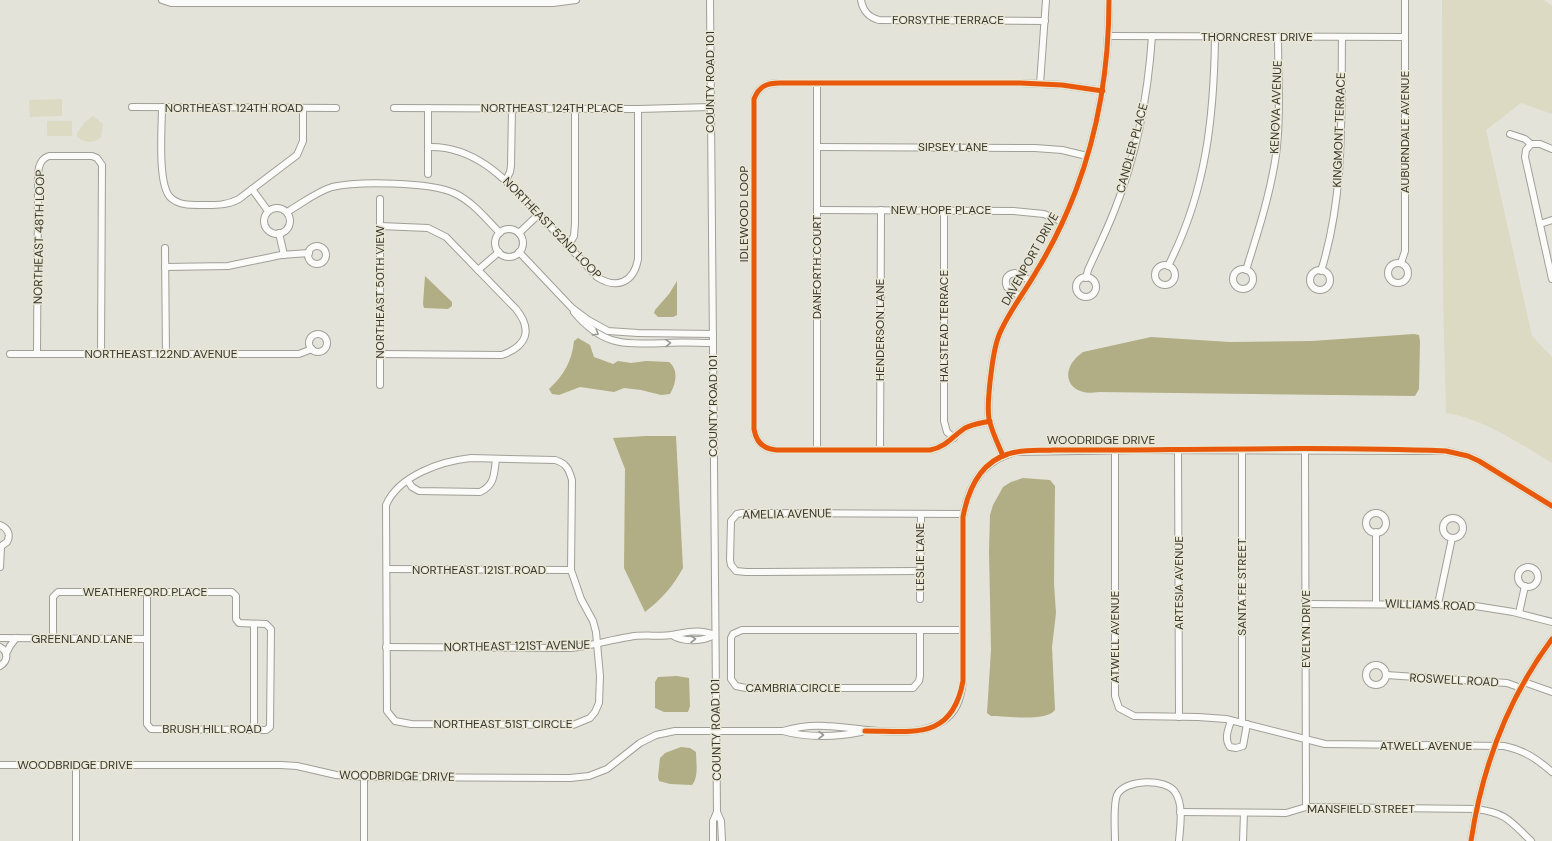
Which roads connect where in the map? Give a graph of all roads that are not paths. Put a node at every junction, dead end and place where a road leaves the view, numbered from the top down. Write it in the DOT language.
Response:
graph roads {
  1 [pos="162,0"];
  2 [pos="576,0"];
  3 [pos="710,0"];
  4 [pos="861,0"];
  5 [pos="1046,0"];
  6 [pos="1109,0"];
  7 [pos="1405,0"];
  8 [pos="222,1"];
  9 [pos="313,1"];
  10 [pos="416,2"];
  11 [pos="1045,21"];
  12 [pos="1109,36"];
  13 [pos="1152,36"];
  14 [pos="1215,36"];
  15 [pos="1278,36"];
  16 [pos="1342,37"];
  17 [pos="1405,37"];
  18 [pos="817,83"];
  19 [pos="1040,84"];
  20 [pos="1103,91"];
  21 [pos="132,107"];
  22 [pos="162,107"];
  23 [pos="710,107"];
  24 [pos="303,108"];
  25 [pos="336,108"];
  26 [pos="394,108"];
  27 [pos="428,108"];
  28 [pos="512,108"];
  29 [pos="575,108"];
  30 [pos="638,109"];
  31 [pos="1510,134"];
  32 [pos="1532,144"];
  33 [pos="428,147"];
  34 [pos="817,147"];
  35 [pos="1552,149"];
  36 [pos="1087,156"];
  37 [pos="428,174"];
  38 [pos="506,180"];
  39 [pos="252,190"];
  40 [pos="380,199"];
  41 [pos="817,210"];
  42 [pos="880,210"];
  43 [pos="944,210"];
  44 [pos="268,211"];
  45 [pos="287,212"];
  46 [pos="538,215"];
  47 [pos="1552,220"];
  48 [pos="1063,222"];
  49 [pos="1540,224"];
  50 [pos="380,226"];
  51 [pos="500,233"];
  52 [pos="519,233"];
  53 [pos="279,234"];
  54 [pos="568,246"];
  55 [pos="166,248"];
  56 [pos="499,252"];
  57 [pos="519,252"];
  58 [pos="309,253"];
  59 [pos="284,255"];
  60 [pos="1401,263"];
  61 [pos="1168,266"];
  62 [pos="166,267"];
  63 [pos="478,270"];
  64 [pos="1246,270"];
  65 [pos="1321,271"];
  66 [pos="1086,278"];
  67 [pos="1552,279"];
  68 [pos="1031,281"];
  69 [pos="1021,297"];
  70 [pos="572,308"];
  71 [pos="713,334"];
  72 [pos="713,343"];
  73 [pos="312,349"];
  74 [pos="10,354"];
  75 [pos="37,354"];
  76 [pos="101,354"];
  77 [pos="166,354"];
  78 [pos="380,354"];
  79 [pos="380,385"];
  80 [pos="990,421"];
  81 [pos="954,438"];
  82 [pos="817,450"];
  83 [pos="880,450"];
  84 [pos="1115,450"];
  85 [pos="1178,450"];
  86 [pos="1242,450"];
  87 [pos="1305,450"];
  88 [pos="1003,456"];
  89 [pos="496,459"];
  90 [pos="408,481"];
  91 [pos="1552,506"];
  92 [pos="921,514"];
  93 [pos="964,514"];
  94 [pos="0,525"];
  95 [pos="1376,532"];
  96 [pos="1452,538"];
  97 [pos="0,547"];
  98 [pos="0,567"];
  99 [pos="387,570"];
  100 [pos="571,570"];
  101 [pos="920,571"];
  102 [pos="1525,586"];
  103 [pos="147,592"];
  104 [pos="920,599"];
  105 [pos="1306,604"];
  106 [pos="1376,604"];
  107 [pos="1438,604"];
  108 [pos="1519,613"];
  109 [pos="1552,622"];
  110 [pos="254,624"];
  111 [pos="920,630"];
  112 [pos="963,630"];
  113 [pos="714,636"];
  114 [pos="0,638"];
  115 [pos="16,638"];
  116 [pos="53,638"];
  117 [pos="148,639"];
  118 [pos="1552,639"];
  119 [pos="598,644"];
  120 [pos="386,646"];
  121 [pos="0,647"];
  122 [pos="6,654"];
  123 [pos="0,666"];
  124 [pos="1386,675"];
  125 [pos="1524,682"];
  126 [pos="1521,688"];
  127 [pos="1552,692"];
  128 [pos="1179,717"];
  129 [pos="1231,720"];
  130 [pos="1244,724"];
  131 [pos="254,730"];
  132 [pos="716,730"];
  133 [pos="865,731"];
  134 [pos="1306,739"];
  135 [pos="1494,746"];
  136 [pos="0,765"];
  137 [pos="76,765"];
  138 [pos="1552,772"];
  139 [pos="364,777"];
  140 [pos="1306,807"];
  141 [pos="1476,809"];
  142 [pos="717,812"];
  143 [pos="1180,812"];
  144 [pos="1244,813"];
  145 [pos="76,841"];
  146 [pos="364,841"];
  147 [pos="713,841"];
  148 [pos="722,841"];
  149 [pos="1115,841"];
  150 [pos="1179,841"];
  151 [pos="1243,841"];
  152 [pos="1471,841"];
  153 [pos="1532,841"];
  1 -- 8 [label="street"];
  2 -- 10 [label="street"];
  3 -- 23 [label="street, COUNTY ROAD 101"];
  4 -- 11 [label="street, FORSYTHE TERRACE"];
  5 -- 11 [label="street"];
  6 -- 12 [label="street, DAVENPORT DRIVE"];
  7 -- 17 [label="street, AUBURNDALE AVENUE"];
  8 -- 9 [label="street"];
  9 -- 10 [label="street"];
  11 -- 19 [label="street"];
  12 -- 13 [label="street, THORNCREST DRIVE"];
  12 -- 20 [label="street, DAVENPORT DRIVE"];
  13 -- 14 [label="street, THORNCREST DRIVE"];
  13 -- 66 [label="street, CANDLER PLACE"];
  14 -- 15 [label="street, THORNCREST DRIVE"];
  14 -- 61 [label="street"];
  15 -- 16 [label="street, THORNCREST DRIVE"];
  15 -- 64 [label="street, KENOVA AVENUE"];
  16 -- 17 [label="street, THORNCREST DRIVE"];
  16 -- 65 [label="street, KINGMONT TERRACE"];
  17 -- 60 [label="street, AUBURNDALE AVENUE"];
  18 -- 19 [label="street, IDLEWOOD LOOP"];
  18 -- 34 [label="street, DANFORTH COURT"];
  18 -- 82 [label="street, IDLEWOOD LOOP"];
  19 -- 20 [label="street, IDLEWOOD LOOP"];
  20 -- 36 [label="street, DAVENPORT DRIVE"];
  21 -- 22 [label="street, NORTHEAST 124TH ROAD"];
  22 -- 24 [label="street, NORTHEAST 124TH ROAD"];
  22 -- 39 [label="street"];
  23 -- 30 [label="street, NORTHEAST 124TH PLACE"];
  23 -- 71 [label="street, COUNTY ROAD 101"];
  24 -- 25 [label="street, NORTHEAST 124TH ROAD"];
  24 -- 39 [label="street"];
  26 -- 27 [label="street, NORTHEAST 124TH PLACE"];
  27 -- 28 [label="street, NORTHEAST 124TH PLACE"];
  27 -- 33 [label="street"];
  28 -- 29 [label="street, NORTHEAST 124TH PLACE"];
  28 -- 38 [label="street"];
  29 -- 30 [label="street, NORTHEAST 124TH PLACE"];
  29 -- 54 [label="street"];
  30 -- 54 [label="street, NORTHEAST 52ND LOOP"];
  31 -- 32 [label="street"];
  32 -- 35 [label="street"];
  32 -- 49 [label="street"];
  33 -- 37 [label="street"];
  33 -- 38 [label="street, NORTHEAST 52ND LOOP"];
  34 -- 36 [label="street, SIPSEY LANE"];
  34 -- 41 [label="street, DANFORTH COURT"];
  36 -- 48 [label="street, DAVENPORT DRIVE"];
  38 -- 46 [label="street, NORTHEAST 52ND LOOP"];
  39 -- 44 [label="street"];
  40 -- 50 [label="street, NORTHEAST 50TH VIEW"];
  41 -- 42 [label="street, NEW HOPE PLACE"];
  41 -- 82 [label="street, DANFORTH COURT"];
  42 -- 43 [label="street, NEW HOPE PLACE"];
  42 -- 83 [label="street, HENDERSON LANE"];
  43 -- 48 [label="street, NEW HOPE PLACE"];
  43 -- 81 [label="street, HALSTEAD TERRACE"];
  44 -- 45 [label="street"];
  44 -- 53 [label="street"];
  45 -- 51 [label="street"];
  45 -- 53 [label="street"];
  46 -- 52 [label="street"];
  46 -- 54 [label="street, NORTHEAST 52ND LOOP"];
  47 -- 49 [label="street"];
  48 -- 68 [label="street, DAVENPORT DRIVE"];
  49 -- 67 [label="street"];
  50 -- 63 [label="street"];
  50 -- 78 [label="street, NORTHEAST 50TH VIEW"];
  51 -- 52 [label="street"];
  51 -- 56 [label="street"];
  52 -- 57 [label="street"];
  53 -- 59 [label="street"];
  55 -- 62 [label="street"];
  56 -- 57 [label="street"];
  56 -- 63 [label="street"];
  57 -- 70 [label="street"];
  58 -- 59 [label="street"];
  59 -- 62 [label="street"];
  62 -- 77 [label="street"];
  63 -- 78 [label="street"];
  68 -- 69 [label="street, DAVENPORT DRIVE"];
  68 -- 69 [label="street, DAVENPORT DRIVE"];
  69 -- 80 [label="street, DAVENPORT DRIVE"];
  70 -- 71 [label="street"];
  70 -- 72 [label="street, one-way"];
  71 -- 72 [label="street, COUNTY ROAD 101"];
  72 -- 113 [label="street, COUNTY ROAD 101"];
  73 -- 77 [label="street, NORTHEAST 122ND AVENUE"];
  74 -- 75 [label="street, NORTHEAST 122ND AVENUE"];
  75 -- 76 [label="street, NORTHEAST 122ND AVENUE"];
  75 -- 76 [label="street, NORTHEAST 48TH LOOP"];
  76 -- 77 [label="street, NORTHEAST 122ND AVENUE"];
  78 -- 79 [label="street, NORTHEAST 50TH VIEW"];
  80 -- 81 [label="street, IDLEWOOD LOOP"];
  80 -- 88 [label="street, DAVENPORT DRIVE"];
  81 -- 83 [label="street, IDLEWOOD LOOP"];
  82 -- 83 [label="street, IDLEWOOD LOOP"];
  84 -- 85 [label="street, WOODRIDGE DRIVE"];
  84 -- 88 [label="street, WOODRIDGE DRIVE"];
  84 -- 128 [label="street, ATWELL AVENUE"];
  85 -- 86 [label="street, WOODRIDGE DRIVE"];
  85 -- 128 [label="street, ARTESIA AVENUE"];
  86 -- 87 [label="street, WOODRIDGE DRIVE"];
  86 -- 130 [label="street, SANTA FE STREET"];
  87 -- 91 [label="street, WOODRIDGE DRIVE"];
  87 -- 105 [label="street, EVELYN DRIVE"];
  88 -- 93 [label="street, WOODRIDGE DRIVE"];
  89 -- 90 [label="street, NORTHEAST 51ST CIRCLE"];
  89 -- 90 [label="street"];
  89 -- 100 [label="street, NORTHEAST 51ST CIRCLE"];
  90 -- 99 [label="street, NORTHEAST 51ST CIRCLE"];
  92 -- 93 [label="street, AMELIA AVENUE"];
  92 -- 101 [label="street, LESLIE LANE"];
  92 -- 101 [label="street, AMELIA AVENUE"];
  93 -- 112 [label="street, WOODRIDGE DRIVE"];
  94 -- 97 [label="street"];
  95 -- 106 [label="street"];
  96 -- 107 [label="street"];
  97 -- 98 [label="street"];
  99 -- 100 [label="street, NORTHEAST 121ST ROAD"];
  99 -- 120 [label="street, NORTHEAST 51ST CIRCLE"];
  100 -- 119 [label="street, NORTHEAST 51ST CIRCLE"];
  101 -- 104 [label="street, LESLIE LANE"];
  102 -- 108 [label="street"];
  103 -- 110 [label="street, WEATHERFORD PLACE"];
  103 -- 116 [label="street, WEATHERFORD PLACE"];
  103 -- 117 [label="street, BRUSH HILL ROAD"];
  105 -- 106 [label="street, WILLIAMS ROAD"];
  105 -- 134 [label="street, EVELYN DRIVE"];
  106 -- 107 [label="street, WILLIAMS ROAD"];
  107 -- 108 [label="street, WILLIAMS ROAD"];
  108 -- 109 [label="street, WILLIAMS ROAD"];
  110 -- 131 [label="street"];
  110 -- 131 [label="street, BRUSH HILL ROAD"];
  111 -- 111 [label="street, CAMBRIA CIRCLE"];
  111 -- 112 [label="street, CAMBRIA CIRCLE"];
  112 -- 133 [label="street, WOODRIDGE DRIVE"];
  113 -- 119 [label="street, NORTHEAST 121ST AVENUE"];
  113 -- 132 [label="street, COUNTY ROAD 101"];
  114 -- 115 [label="street, GREENLAND LANE"];
  115 -- 116 [label="street, GREENLAND LANE"];
  115 -- 122 [label="street, GREENLAND LANE"];
  116 -- 117 [label="street, GREENLAND LANE"];
  117 -- 131 [label="street, BRUSH HILL ROAD"];
  118 -- 125 [label="street"];
  119 -- 120 [label="street, NORTHEAST 121ST AVENUE"];
  119 -- 120 [label="street, NORTHEAST 51ST CIRCLE"];
  121 -- 122 [label="street"];
  122 -- 123 [label="street, GREENLAND LANE"];
  124 -- 126 [label="street, ROSWELL ROAD"];
  125 -- 126 [label="street"];
  125 -- 127 [label="street"];
  126 -- 135 [label="street"];
  128 -- 129 [label="street, ATWELL AVENUE"];
  129 -- 130 [label="street, ATWELL AVENUE"];
  129 -- 130 [label="street"];
  130 -- 134 [label="street, ATWELL AVENUE"];
  132 -- 133 [label="street, WOODBRIDGE DRIVE"];
  132 -- 139 [label="street, WOODBRIDGE DRIVE"];
  132 -- 142 [label="street, COUNTY ROAD 101"];
  134 -- 135 [label="street, ATWELL AVENUE"];
  134 -- 140 [label="street, EVELYN DRIVE"];
  135 -- 138 [label="street, ATWELL AVENUE"];
  135 -- 141 [label="street"];
  136 -- 137 [label="street, WOODBRIDGE DRIVE"];
  137 -- 139 [label="street, WOODBRIDGE DRIVE"];
  137 -- 145 [label="street"];
  139 -- 146 [label="street"];
  140 -- 141 [label="street, MANSFIELD STREET"];
  140 -- 144 [label="street, MANSFIELD STREET"];
  141 -- 152 [label="street"];
  141 -- 153 [label="street, MANSFIELD STREET"];
  142 -- 147 [label="street, COUNTY ROAD 101"];
  142 -- 148 [label="street, COUNTY ROAD 101"];
  143 -- 144 [label="street, MANSFIELD STREET"];
  143 -- 149 [label="street"];
  143 -- 150 [label="street"];
  144 -- 151 [label="street"];
}
